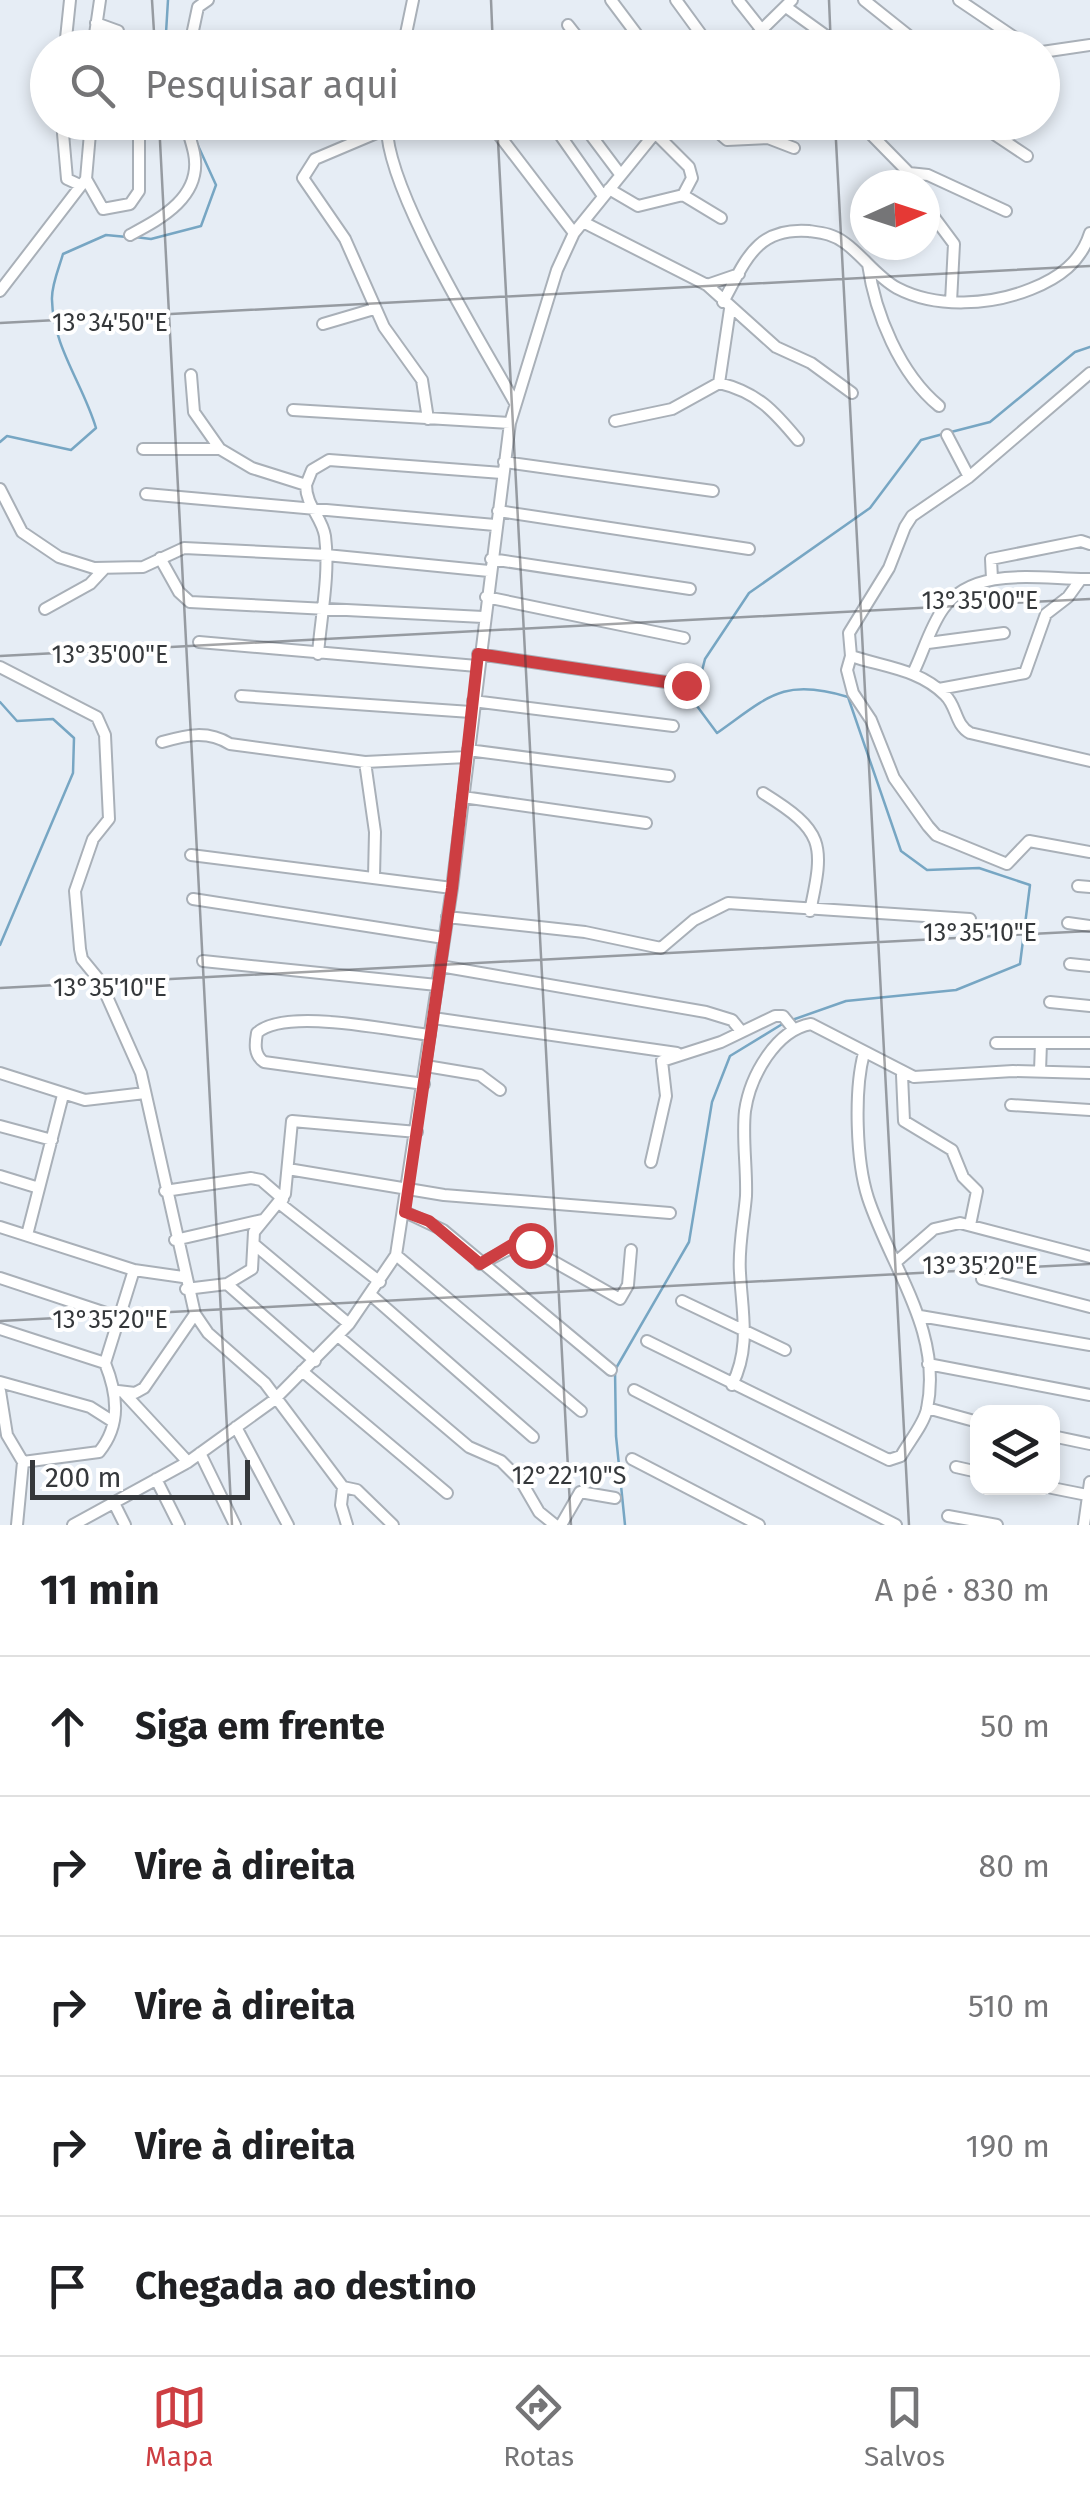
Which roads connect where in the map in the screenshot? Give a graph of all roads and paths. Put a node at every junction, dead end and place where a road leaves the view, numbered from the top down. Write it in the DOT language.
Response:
graph roads {
  1 [pos="70,0"];
  2 [pos="100,0"];
  3 [pos="208,0"];
  4 [pos="413,0"];
  5 [pos="611,0"];
  6 [pos="676,0"];
  7 [pos="738,0"];
  8 [pos="864,0"];
  9 [pos="958,0"];
  10 [pos="789,3"];
  11 [pos="96,23"];
  12 [pos="568,25"];
  13 [pos="67,30"];
  14 [pos="95,30"];
  15 [pos="118,30"];
  16 [pos="193,30"];
  17 [pos="407,30"];
  18 [pos="572,30"];
  19 [pos="634,30"];
  20 [pos="698,30"];
  21 [pos="757,30"];
  22 [pos="764,30"];
  23 [pos="821,30"];
  24 [pos="902,30"];
  25 [pos="1003,30"];
  26 [pos="1090,46"];
  27 [pos="1060,50"];
  28 [pos="63,140"];
  29 [pos="89,140"];
  30 [pos="139,140"];
  31 [pos="191,140"];
  32 [pos="356,140"];
  33 [pos="389,140"];
  34 [pos="502,140"];
  35 [pos="565,140"];
  36 [pos="595,140"];
  37 [pos="649,140"];
  38 [pos="659,140"];
  39 [pos="773,140"];
  40 [pos="877,140"];
  41 [pos="1003,140"];
  42 [pos="794,148"];
  43 [pos="1027,156"];
  44 [pos="906,170"];
  45 [pos="620,174"];
  46 [pos="940,181"];
  47 [pos="83,182"];
  48 [pos="606,192"];
  49 [pos="683,195"];
  50 [pos="1006,211"];
  51 [pos="722,218"];
  52 [pos="584,222"];
  53 [pos="940,225"];
  54 [pos="574,233"];
  55 [pos="1090,233"];
  56 [pos="130,235"];
  57 [pos="868,263"];
  58 [pos="739,274"];
  59 [pos="707,285"];
  60 [pos="0,290"];
  61 [pos="951,302"];
  62 [pos="727,305"];
  63 [pos="374,309"];
  64 [pos="323,324"];
  65 [pos="1090,373"];
  66 [pos="191,375"];
  67 [pos="720,383"];
  68 [pos="852,393"];
  69 [pos="515,403"];
  70 [pos="940,406"];
  71 [pos="293,410"];
  72 [pos="428,419"];
  73 [pos="616,421"];
  74 [pos="510,423"];
  75 [pos="947,435"];
  76 [pos="798,440"];
  77 [pos="142,449"];
  78 [pos="220,450"];
  79 [pos="502,468"];
  80 [pos="969,477"];
  81 [pos="306,486"];
  82 [pos="0,489"];
  83 [pos="713,492"];
  84 [pos="146,494"];
  85 [pos="310,506"];
  86 [pos="498,510"];
  87 [pos="495,525"];
  88 [pos="1090,544"];
  89 [pos="748,550"];
  90 [pos="326,555"];
  91 [pos="160,558"];
  92 [pos="490,565"];
  93 [pos="104,569"];
  94 [pos="992,579"];
  95 [pos="1086,579"];
  96 [pos="690,588"];
  97 [pos="486,597"];
  98 [pos="322,606"];
  99 [pos="45,610"];
  100 [pos="483,617"];
  101 [pos="1004,633"];
  102 [pos="684,638"];
  103 [pos="199,642"];
  104 [pos="928,642"];
  105 [pos="318,654"];
  106 [pos="851,656"];
  107 [pos="478,660"];
  108 [pos="0,667"];
  109 [pos="913,673"];
  110 [pos="686,685"];
  111 [pos="939,689"];
  112 [pos="241,696"];
  113 [pos="472,707"];
  114 [pos="673,726"];
  115 [pos="162,742"];
  116 [pos="468,754"];
  117 [pos="1090,760"];
  118 [pos="365,762"];
  119 [pos="669,776"];
  120 [pos="763,793"];
  121 [pos="463,797"];
  122 [pos="646,823"];
  123 [pos="1090,852"];
  124 [pos="191,856"];
  125 [pos="374,877"];
  126 [pos="452,888"];
  127 [pos="193,900"];
  128 [pos="810,911"];
  129 [pos="447,917"];
  130 [pos="970,919"];
  131 [pos="1068,923"];
  132 [pos="1090,926"];
  133 [pos="444,938"];
  134 [pos="202,961"];
  135 [pos="1070,964"];
  136 [pos="440,966"];
  137 [pos="1090,966"];
  138 [pos="437,985"];
  139 [pos="1050,1002"];
  140 [pos="1090,1006"];
  141 [pos="433,1018"];
  142 [pos="792,1027"];
  143 [pos="741,1031"];
  144 [pos="430,1035"];
  145 [pos="1041,1043"];
  146 [pos="1090,1043"];
  147 [pos="996,1044"];
  148 [pos="677,1053"];
  149 [pos="864,1053"];
  150 [pos="426,1066"];
  151 [pos="1040,1072"];
  152 [pos="0,1073"];
  153 [pos="1090,1073"];
  154 [pos="902,1074"];
  155 [pos="424,1084"];
  156 [pos="500,1090"];
  157 [pos="144,1092"];
  158 [pos="63,1096"];
  159 [pos="1011,1106"];
  160 [pos="1090,1110"];
  161 [pos="0,1126"];
  162 [pos="417,1132"];
  163 [pos="52,1140"];
  164 [pos="652,1162"];
  165 [pos="288,1169"];
  166 [pos="0,1176"];
  167 [pos="40,1188"];
  168 [pos="409,1188"];
  169 [pos="165,1191"];
  170 [pos="281,1201"];
  171 [pos="405,1212"];
  172 [pos="670,1213"];
  173 [pos="265,1220"];
  174 [pos="970,1225"];
  175 [pos="0,1227"];
  176 [pos="27,1234"];
  177 [pos="176,1240"];
  178 [pos="254,1244"];
  179 [pos="631,1250"];
  180 [pos="396,1255"];
  181 [pos="1090,1257"];
  182 [pos="896,1262"];
  183 [pos="480,1264"];
  184 [pos="134,1270"];
  185 [pos="0,1278"];
  186 [pos="982,1279"];
  187 [pos="380,1282"];
  188 [pos="185,1283"];
  189 [pos="227,1284"];
  190 [pos="371,1295"];
  191 [pos="682,1300"];
  192 [pos="1090,1306"];
  193 [pos="195,1314"];
  194 [pos="920,1316"];
  195 [pos="118,1317"];
  196 [pos="349,1324"];
  197 [pos="0,1330"];
  198 [pos="746,1334"];
  199 [pos="338,1336"];
  200 [pos="647,1341"];
  201 [pos="1090,1345"];
  202 [pos="785,1350"];
  203 [pos="315,1361"];
  204 [pos="105,1364"];
  205 [pos="928,1364"];
  206 [pos="611,1370"];
  207 [pos="302,1372"];
  208 [pos="0,1382"];
  209 [pos="732,1385"];
  210 [pos="634,1390"];
  211 [pos="0,1391"];
  212 [pos="121,1392"];
  213 [pos="1090,1394"];
  214 [pos="274,1400"];
  215 [pos="927,1408"];
  216 [pos="582,1411"];
  217 [pos="970,1420"];
  218 [pos="112,1421"];
  219 [pos="236,1427"];
  220 [pos="533,1438"];
  221 [pos="1060,1438"];
  222 [pos="1090,1444"];
  223 [pos="200,1453"];
  224 [pos="632,1459"];
  225 [pos="23,1462"];
  226 [pos="188,1462"];
  227 [pos="956,1467"];
  228 [pos="970,1470"];
  229 [pos="156,1480"];
  230 [pos="1090,1482"];
  231 [pos="343,1487"];
  232 [pos="1060,1490"];
  233 [pos="446,1493"];
  234 [pos="1088,1495"];
  235 [pos="615,1498"];
  236 [pos="114,1504"];
  237 [pos="948,1516"];
  238 [pos="17,1525"];
  239 [pos="74,1525"];
  240 [pos="125,1525"];
  241 [pos="179,1525"];
  242 [pos="235,1525"];
  243 [pos="288,1525"];
  244 [pos="348,1525"];
  245 [pos="393,1525"];
  246 [pos="558,1525"];
  247 [pos="758,1525"];
  248 [pos="896,1525"];
  249 [pos="996,1525"];
  250 [pos="1084,1525"];
  1 -- 13 [label="street"];
  2 -- 11 [label="street"];
  3 -- 16 [label="street"];
  4 -- 17 [label="street"];
  5 -- 19 [label="street"];
  6 -- 20 [label="street"];
  7 -- 21 [label="street"];
  8 -- 24 [label="street"];
  9 -- 25 [label="street"];
  10 -- 22 [label="street"];
  10 -- 23 [label="street"];
  11 -- 14 [label="street"];
  11 -- 15 [label="street"];
  12 -- 18 [label="street"];
  26 -- 27 [label="street"];
  28 -- 47 [label="street"];
  29 -- 47 [label="street"];
  30 -- 47 [label="street"];
  31 -- 56 [label="street"];
  32 -- 63 [label="street"];
  33 -- 69 [label="street"];
  34 -- 54 [label="street"];
  35 -- 48 [label="street"];
  36 -- 45 [label="street"];
  37 -- 45 [label="street"];
  38 -- 49 [label="street"];
  39 -- 42 [label="street"];
  40 -- 44 [label="street"];
  41 -- 43 [label="street"];
  45 -- 48 [label="street"];
  46 -- 50 [label="street"];
  47 -- 60 [label="street"];
  48 -- 49 [label="street"];
  48 -- 52 [label="street"];
  49 -- 51 [label="street"];
  52 -- 54 [label="street"];
  52 -- 59 [label="street"];
  53 -- 61 [label="street"];
  54 -- 69 [label="street"];
  55 -- 61 [label="street"];
  57 -- 58 [label="street"];
  57 -- 61 [label="street"];
  57 -- 70 [label="street"];
  58 -- 59 [label="street"];
  58 -- 62 [label="street"];
  59 -- 62 [label="street"];
  62 -- 67 [label="street"];
  62 -- 68 [label="street"];
  63 -- 64 [label="street"];
  63 -- 72 [label="street"];
  65 -- 80 [label="street"];
  66 -- 78 [label="street"];
  67 -- 73 [label="street"];
  67 -- 76 [label="street"];
  69 -- 74 [label="street"];
  71 -- 72 [label="street"];
  72 -- 74 [label="street"];
  74 -- 79 [label="street"];
  75 -- 80 [label="street"];
  77 -- 78 [label="street"];
  78 -- 81 [label="street"];
  79 -- 81 [label="street"];
  79 -- 83 [label="street"];
  79 -- 86 [label="street"];
  80 -- 106 [label="street"];
  81 -- 85 [label="street"];
  82 -- 93 [label="street"];
  84 -- 85 [label="street"];
  85 -- 87 [label="street"];
  85 -- 90 [label="street"];
  86 -- 87 [label="street"];
  86 -- 89 [label="street"];
  87 -- 92 [label="street"];
  88 -- 94 [label="street"];
  90 -- 91 [label="street"];
  90 -- 92 [label="street"];
  90 -- 98 [label="street"];
  91 -- 93 [label="street"];
  91 -- 98 [label="street"];
  92 -- 96 [label="street"];
  92 -- 97 [label="street"];
  93 -- 99 [label="street"];
  94 -- 95 [label="street"];
  94 -- 104 [label="street"];
  95 -- 111 [label="street"];
  97 -- 100 [label="street"];
  97 -- 102 [label="street"];
  98 -- 100 [label="street"];
  98 -- 105 [label="street"];
  100 -- 107 [label="street"];
  101 -- 104 [label="street"];
  103 -- 105 [label="street"];
  104 -- 109 [label="street"];
  105 -- 107 [label="street"];
  106 -- 109 [label="street"];
  106 -- 123 [label="street"];
  107 -- 110 [label="street"];
  107 -- 113 [label="street"];
  108 -- 157 [label="street"];
  109 -- 111 [label="street"];
  111 -- 117 [label="street"];
  112 -- 113 [label="street"];
  113 -- 114 [label="street"];
  113 -- 116 [label="street"];
  115 -- 118 [label="street"];
  116 -- 118 [label="street"];
  116 -- 119 [label="street"];
  116 -- 121 [label="street"];
  118 -- 125 [label="street"];
  120 -- 128 [label="street"];
  121 -- 122 [label="street"];
  121 -- 126 [label="street"];
  124 -- 125 [label="street"];
  125 -- 126 [label="street"];
  126 -- 129 [label="street"];
  127 -- 133 [label="street"];
  128 -- 129 [label="street"];
  128 -- 130 [label="street"];
  129 -- 133 [label="street"];
  131 -- 132 [label="street"];
  133 -- 136 [label="street"];
  134 -- 138 [label="street"];
  135 -- 137 [label="street"];
  136 -- 138 [label="street"];
  136 -- 143 [label="street"];
  138 -- 141 [label="street"];
  139 -- 140 [label="street"];
  141 -- 144 [label="street"];
  141 -- 148 [label="street"];
  142 -- 143 [label="street"];
  142 -- 149 [label="street"];
  142 -- 198 [label="street"];
  143 -- 148 [label="street"];
  144 -- 150 [label="street"];
  144 -- 155 [label="street"];
  145 -- 146 [label="street"];
  145 -- 147 [label="street"];
  145 -- 151 [label="street"];
  148 -- 164 [label="street"];
  149 -- 154 [label="street"];
  149 -- 182 [label="street"];
  150 -- 155 [label="street"];
  150 -- 156 [label="street"];
  151 -- 153 [label="street"];
  151 -- 154 [label="street"];
  152 -- 158 [label="street"];
  154 -- 174 [label="street"];
  155 -- 162 [label="street"];
  157 -- 158 [label="street"];
  157 -- 169 [label="street"];
  158 -- 163 [label="street"];
  159 -- 160 [label="street"];
  161 -- 163 [label="street"];
  162 -- 165 [label="street"];
  162 -- 168 [label="street"];
  163 -- 167 [label="street"];
  165 -- 168 [label="street"];
  165 -- 170 [label="street"];
  166 -- 167 [label="street"];
  167 -- 176 [label="street"];
  168 -- 171 [label="street"];
  168 -- 172 [label="street"];
  169 -- 170 [label="street"];
  169 -- 177 [label="street"];
  170 -- 173 [label="street"];
  170 -- 187 [label="street"];
  171 -- 180 [label="street"];
  171 -- 183 [label="street"];
  173 -- 177 [label="street"];
  173 -- 178 [label="street"];
  174 -- 181 [label="street"];
  174 -- 182 [label="street"];
  175 -- 176 [label="street"];
  176 -- 184 [label="street"];
  177 -- 188 [label="street"];
  178 -- 189 [label="street"];
  178 -- 196 [label="street"];
  179 -- 183 [label="street"];
  180 -- 187 [label="street"];
  180 -- 216 [label="street"];
  182 -- 194 [label="street"];
  183 -- 206 [label="street"];
  184 -- 188 [label="street"];
  184 -- 195 [label="street"];
  185 -- 195 [label="street"];
  186 -- 192 [label="street"];
  187 -- 190 [label="street"];
  188 -- 189 [label="street"];
  188 -- 193 [label="street"];
  189 -- 203 [label="street"];
  190 -- 196 [label="street"];
  190 -- 220 [label="street"];
  191 -- 198 [label="street"];
  193 -- 212 [label="street"];
  193 -- 214 [label="street"];
  194 -- 201 [label="street"];
  194 -- 205 [label="street"];
  195 -- 204 [label="street"];
  196 -- 199 [label="street"];
  197 -- 204 [label="street"];
  198 -- 202 [label="street"];
  198 -- 209 [label="street"];
  199 -- 203 [label="street"];
  199 -- 246 [label="street"];
  200 -- 209 [label="street"];
  203 -- 207 [label="street"];
  204 -- 212 [label="street"];
  205 -- 213 [label="street"];
  205 -- 215 [label="street"];
  207 -- 214 [label="street"];
  207 -- 233 [label="street"];
  208 -- 218 [label="street"];
  209 -- 215 [label="street"];
  210 -- 248 [label="street"];
  211 -- 225 [label="street"];
  212 -- 218 [label="street"];
  212 -- 226 [label="street"];
  214 -- 219 [label="street"];
  214 -- 231 [label="street"];
  215 -- 217 [label="street"];
  218 -- 225 [label="street"];
  219 -- 223 [label="street"];
  219 -- 243 [label="street"];
  221 -- 222 [label="street"];
  223 -- 226 [label="street"];
  223 -- 242 [label="street"];
  224 -- 247 [label="street"];
  225 -- 238 [label="street"];
  226 -- 229 [label="street"];
  227 -- 228 [label="street"];
  229 -- 236 [label="street"];
  229 -- 241 [label="street"];
  230 -- 234 [label="street"];
  231 -- 244 [label="street"];
  231 -- 245 [label="street"];
  232 -- 234 [label="street"];
  234 -- 250 [label="street"];
  235 -- 246 [label="street"];
  236 -- 239 [label="street"];
  236 -- 240 [label="street"];
  237 -- 249 [label="street"];
}
